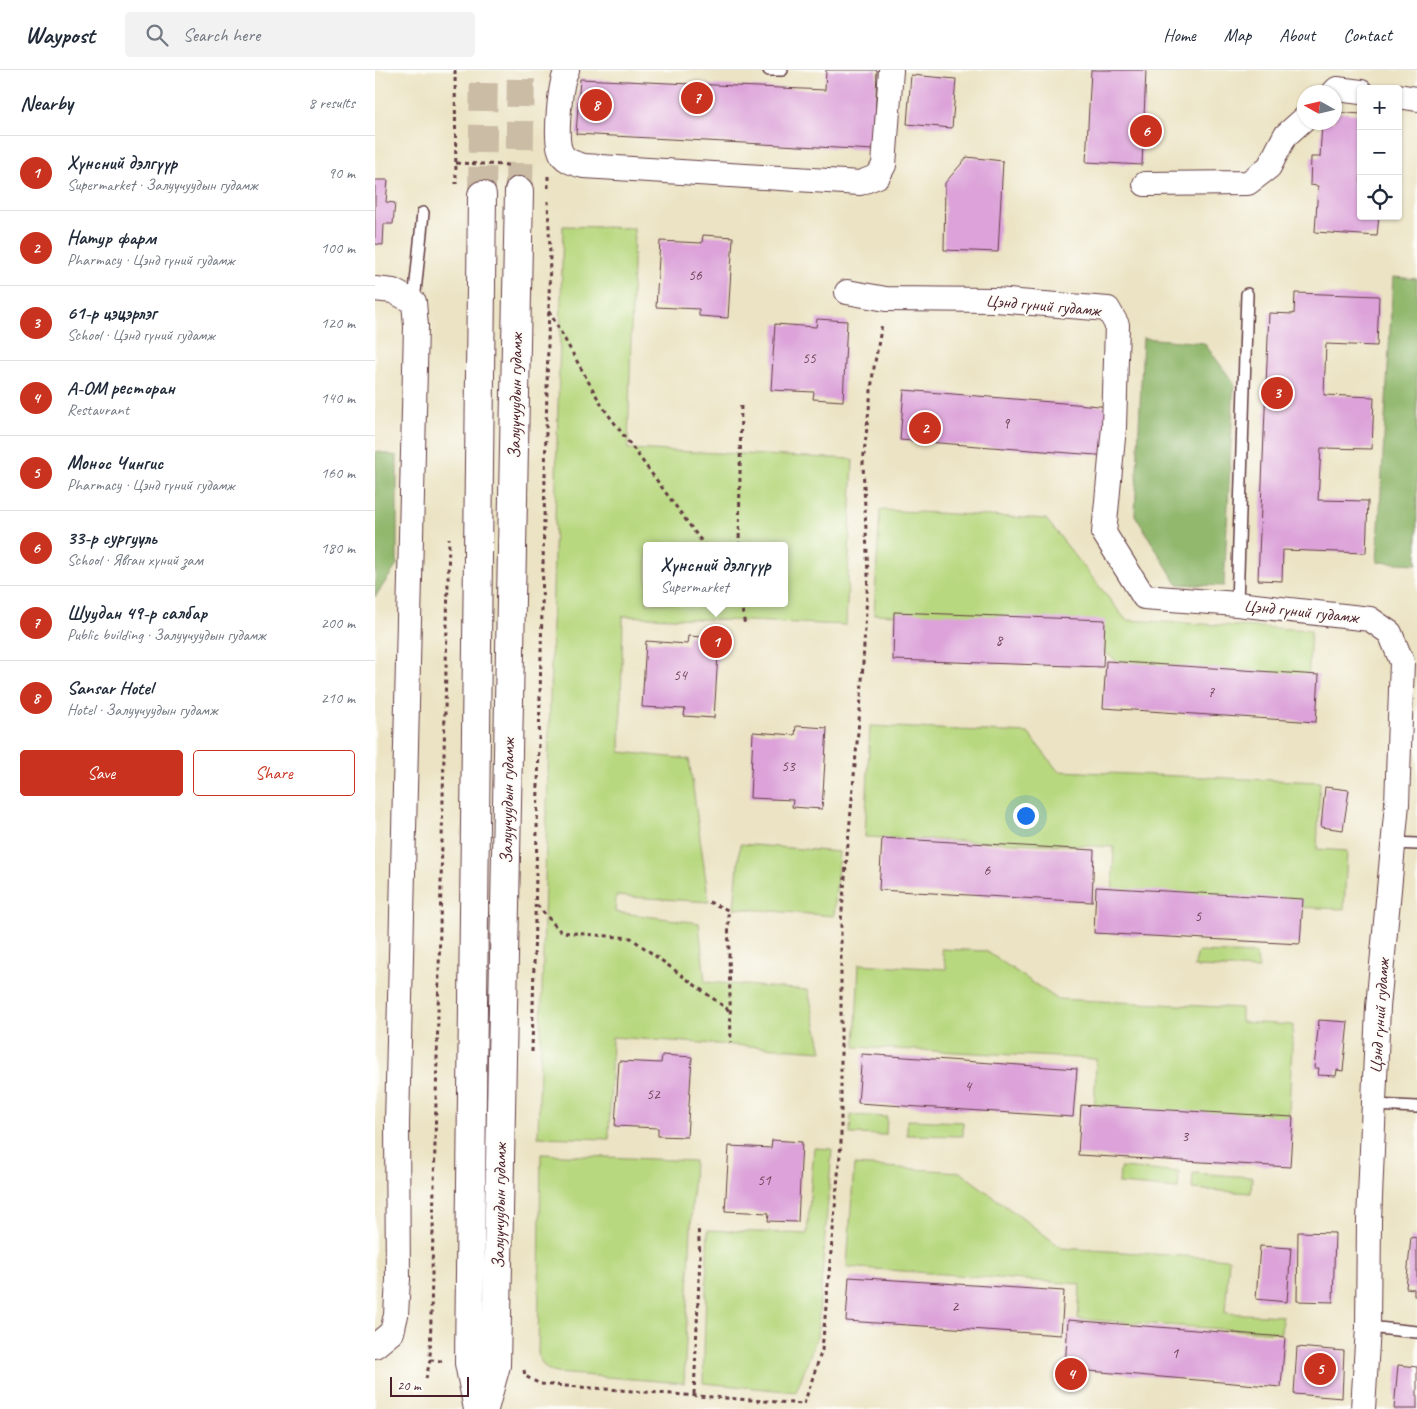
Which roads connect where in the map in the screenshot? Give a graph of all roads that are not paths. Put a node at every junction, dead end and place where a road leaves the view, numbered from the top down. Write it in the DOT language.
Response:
graph roads {
  1 [pos="567,70"];
  2 [pos="769,70"];
  3 [pos="782,70"];
  4 [pos="891,70"];
  5 [pos="1342,90"];
  6 [pos="1357,92"];
  7 [pos="1402,97"];
  8 [pos="1417,99"];
  9 [pos="1297,126"];
  10 [pos="1145,184"];
  11 [pos="519,191"];
  12 [pos="481,194"];
  13 [pos="423,212"];
  14 [pos="375,289"];
  15 [pos="847,292"];
  16 [pos="1247,294"];
  17 [pos="414,302"];
  18 [pos="1237,604"];
  19 [pos="1393,843"];
  20 [pos="1417,844"];
  21 [pos="1374,1105"];
  22 [pos="1417,1107"];
  23 [pos="1368,1327"];
  24 [pos="1417,1332"];
  25 [pos="375,1346"];
  26 [pos="478,1409"];
  27 [pos="484,1409"];
  28 [pos="1363,1409"];
  1 -- 4 [label="street"];
  2 -- 3 [label="lane"];
  5 -- 6 [label="street"];
  7 -- 8 [label="street"];
  9 -- 10 [label="street"];
  11 -- 27 [label="main road, Залуучуудын гудамж"];
  12 -- 26 [label="main road, Залуучуудын гудамж"];
  13 -- 17 [label="lane"];
  14 -- 17 [label="street"];
  15 -- 18 [label="street, Цэнд гүний гудамж"];
  16 -- 18 [label="lane"];
  17 -- 25 [label="street"];
  18 -- 19 [label="street, Цэнд гүний гудамж"];
  19 -- 20 [label="lane"];
  19 -- 21 [label="street, Цэнд гүний гудамж"];
  21 -- 22 [label="lane"];
  21 -- 23 [label="street, Цэнд гүний гудамж"];
  23 -- 24 [label="lane"];
  23 -- 28 [label="street, Цэнд гүний гудамж"];
}
